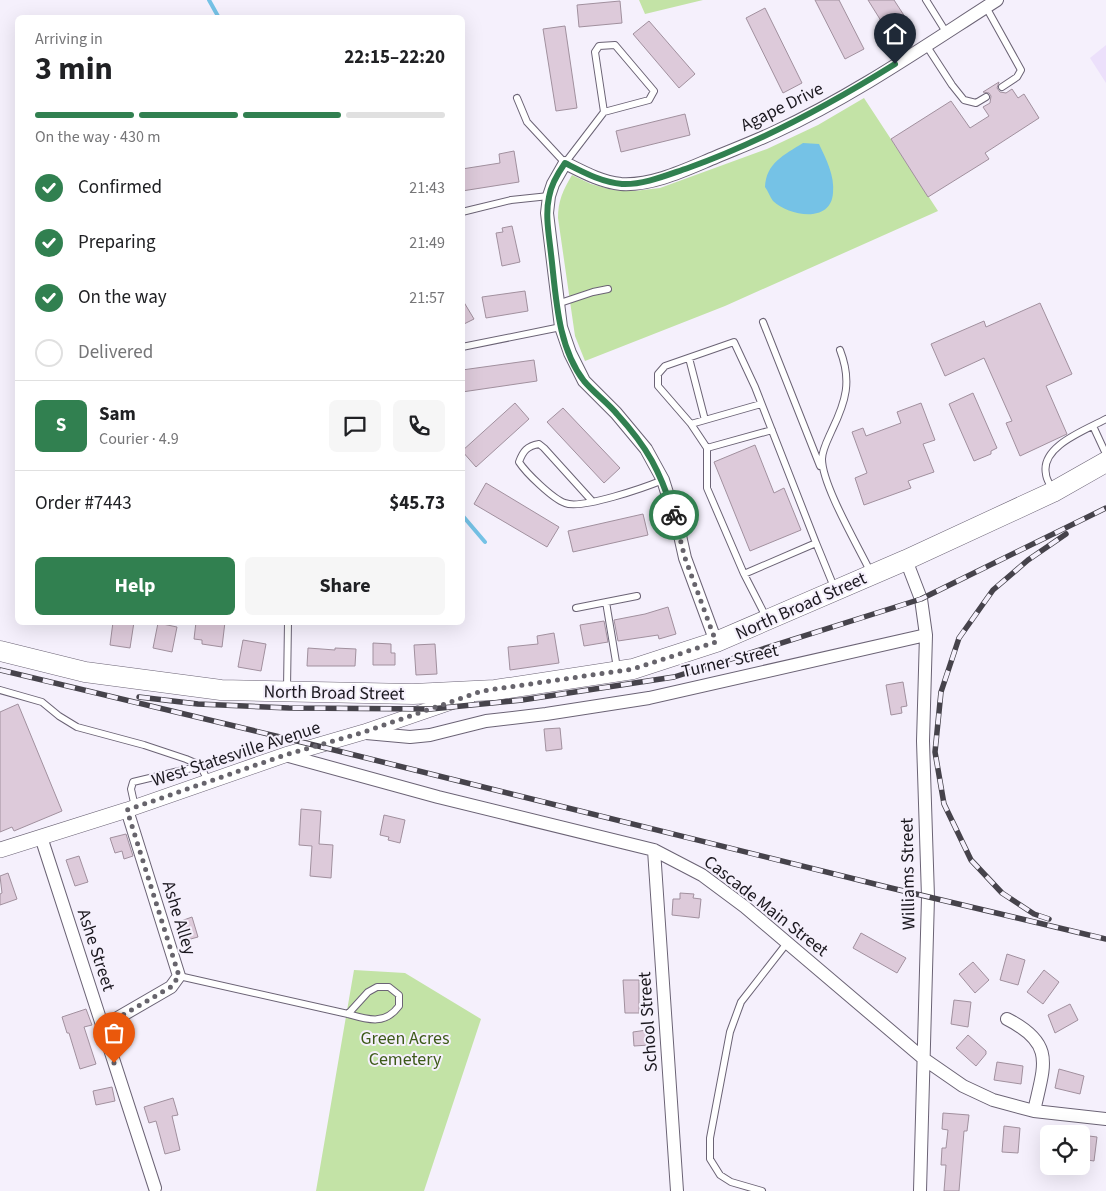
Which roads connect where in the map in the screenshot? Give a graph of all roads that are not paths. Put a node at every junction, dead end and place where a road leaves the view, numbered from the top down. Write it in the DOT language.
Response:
graph roads {
  1 [pos="926,0"];
  2 [pos="997,0"];
  3 [pos="986,7"];
  4 [pos="946,32"];
  5 [pos="926,45"];
  6 [pos="1002,87"];
  7 [pos="986,97"];
  8 [pos="517,98"];
  9 [pos="604,112"];
  10 [pos="565,163"];
  11 [pos="549,196"];
  12 [pos="465,211"];
  13 [pos="608,289"];
  14 [pos="557,304"];
  15 [pos="763,322"];
  16 [pos="562,327"];
  17 [pos="465,346"];
  18 [pos="840,350"];
  19 [pos="689,358"];
  20 [pos="762,404"];
  21 [pos="1106,419"];
  22 [pos="705,420"];
  23 [pos="691,424"];
  24 [pos="1093,426"];
  25 [pos="772,430"];
  26 [pos="707,448"];
  27 [pos="1106,454"];
  28 [pos="1106,462"];
  29 [pos="826,479"];
  30 [pos="663,480"];
  31 [pos="1053,492"];
  32 [pos="592,501"];
  33 [pos="816,543"];
  34 [pos="906,560"];
  35 [pos="744,574"];
  36 [pos="872,575"];
  37 [pos="836,590"];
  38 [pos="637,596"];
  39 [pos="606,602"];
  40 [pos="576,608"];
  41 [pos="767,620"];
  42 [pos="288,625"];
  43 [pos="926,635"];
  44 [pos="716,642"];
  45 [pos="0,652"];
  46 [pos="618,671"];
  47 [pos="0,690"];
  48 [pos="482,691"];
  49 [pos="287,692"];
  50 [pos="364,732"];
  51 [pos="285,755"];
  52 [pos="200,766"];
  53 [pos="208,782"];
  54 [pos="131,808"];
  55 [pos="41,837"];
  56 [pos="0,850"];
  57 [pos="654,850"];
  58 [pos="787,943"];
  59 [pos="179,976"];
  60 [pos="348,1014"];
  61 [pos="1007,1019"];
  62 [pos="102,1027"];
  63 [pos="924,1060"];
  64 [pos="1034,1111"];
  65 [pos="1106,1119"];
  66 [pos="155,1188"];
  67 [pos="677,1191"];
  68 [pos="762,1191"];
  69 [pos="920,1191"];
  1 -- 4 [label="lane"];
  2 -- 3 [label="street, Agape Drive"];
  3 -- 4 [label="street, Agape Drive"];
  3 -- 6 [label="lane"];
  4 -- 5 [label="street, Agape Drive"];
  5 -- 7 [label="lane"];
  5 -- 10 [label="street, Agape Drive"];
  8 -- 10 [label="lane"];
  9 -- 9 [label="lane"];
  9 -- 10 [label="lane"];
  10 -- 11 [label="street"];
  11 -- 12 [label="lane"];
  11 -- 14 [label="street"];
  13 -- 14 [label="lane"];
  14 -- 16 [label="street"];
  15 -- 29 [label="lane"];
  16 -- 17 [label="lane"];
  16 -- 30 [label="street"];
  18 -- 29 [label="lane"];
  19 -- 20 [label="lane"];
  19 -- 22 [label="lane"];
  19 -- 23 [label="lane"];
  20 -- 22 [label="lane"];
  20 -- 25 [label="lane"];
  21 -- 24 [label="lane"];
  22 -- 23 [label="lane"];
  23 -- 26 [label="lane"];
  24 -- 27 [label="lane"];
  24 -- 31 [label="lane"];
  25 -- 26 [label="lane"];
  25 -- 33 [label="lane"];
  26 -- 35 [label="lane"];
  28 -- 31 [label="main road, North Broad Street"];
  29 -- 36 [label="lane"];
  30 -- 32 [label="lane"];
  30 -- 44 [label="street"];
  31 -- 34 [label="main road, North Broad Street"];
  32 -- 32 [label="lane"];
  33 -- 35 [label="lane"];
  33 -- 37 [label="lane"];
  34 -- 36 [label="main road, North Broad Street"];
  34 -- 43 [label="street, Williams Street"];
  35 -- 41 [label="lane"];
  36 -- 37 [label="main road, North Broad Street"];
  37 -- 41 [label="main road, North Broad Street"];
  38 -- 39 [label="lane"];
  39 -- 40 [label="lane"];
  39 -- 46 [label="lane"];
  41 -- 44 [label="main road, North Broad Street"];
  42 -- 49 [label="lane"];
  43 -- 50 [label="street, Turner Street"];
  43 -- 63 [label="street, Williams Street"];
  44 -- 46 [label="main road, North Broad Street"];
  45 -- 49 [label="main road, North Broad Street"];
  46 -- 48 [label="main road, North Broad Street"];
  47 -- 52 [label="lane"];
  48 -- 49 [label="main road, North Broad Street"];
  48 -- 50 [label="street, West Statesville Avenue"];
  50 -- 51 [label="street, West Statesville Avenue"];
  51 -- 53 [label="street, West Statesville Avenue"];
  51 -- 57 [label="street, Cascade Main Street"];
  52 -- 53 [label="lane"];
  52 -- 54 [label="lane"];
  53 -- 54 [label="street, West Statesville Avenue"];
  54 -- 55 [label="street, West Statesville Avenue"];
  54 -- 59 [label="street, Ashe Alley"];
  55 -- 56 [label="street, West Statesville Avenue"];
  55 -- 62 [label="street, Ashe Street"];
  57 -- 58 [label="street, Cascade Main Street"];
  57 -- 67 [label="street, School Street"];
  58 -- 63 [label="street, Cascade Main Street"];
  58 -- 68 [label="lane"];
  59 -- 60 [label="lane"];
  59 -- 62 [label="street, Ashe Alley"];
  60 -- 60 [label="lane"];
  61 -- 64 [label="street"];
  62 -- 66 [label="street, Ashe Street"];
  63 -- 64 [label="street, Cascade Main Street"];
  63 -- 69 [label="street, Williams Street"];
  64 -- 65 [label="street, Cascade Main Street"];
}
